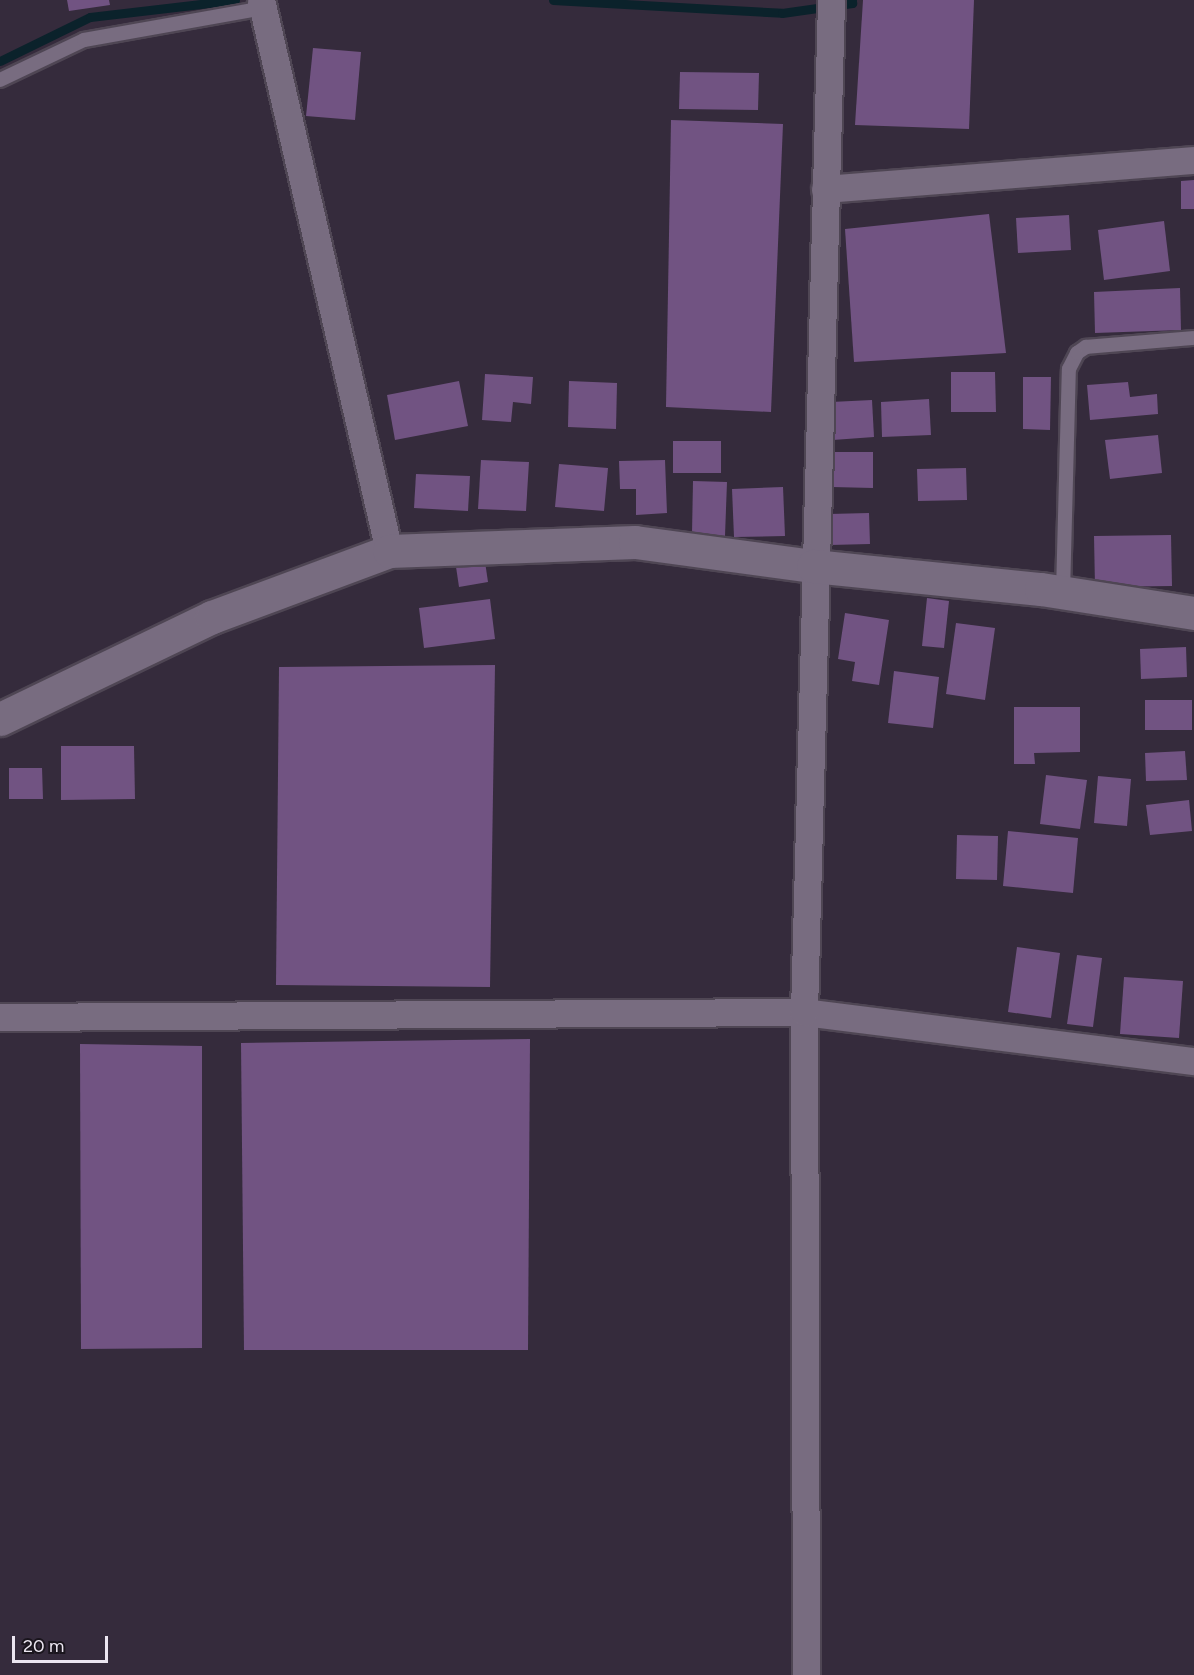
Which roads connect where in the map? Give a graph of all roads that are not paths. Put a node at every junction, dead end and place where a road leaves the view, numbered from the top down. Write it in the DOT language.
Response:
graph roads {
  1 [pos="831,0"];
  2 [pos="262,4"];
  3 [pos="0,80"];
  4 [pos="1194,160"];
  5 [pos="825,189"];
  6 [pos="1194,338"];
  7 [pos="389,551"];
  8 [pos="813,566"];
  9 [pos="1063,593"];
  10 [pos="1194,613"];
  11 [pos="0,719"];
  12 [pos="804,1012"];
  13 [pos="0,1017"];
  14 [pos="1194,1061"];
  15 [pos="806,1675"];
  1 -- 5 [label="street"];
  2 -- 3 [label="lane"];
  2 -- 7 [label="street"];
  4 -- 5 [label="street"];
  5 -- 8 [label="street"];
  6 -- 9 [label="lane"];
  7 -- 8 [label="street"];
  7 -- 11 [label="street"];
  8 -- 9 [label="street"];
  8 -- 12 [label="street"];
  9 -- 10 [label="street"];
  12 -- 13 [label="street"];
  12 -- 14 [label="street"];
  12 -- 15 [label="street"];
}
